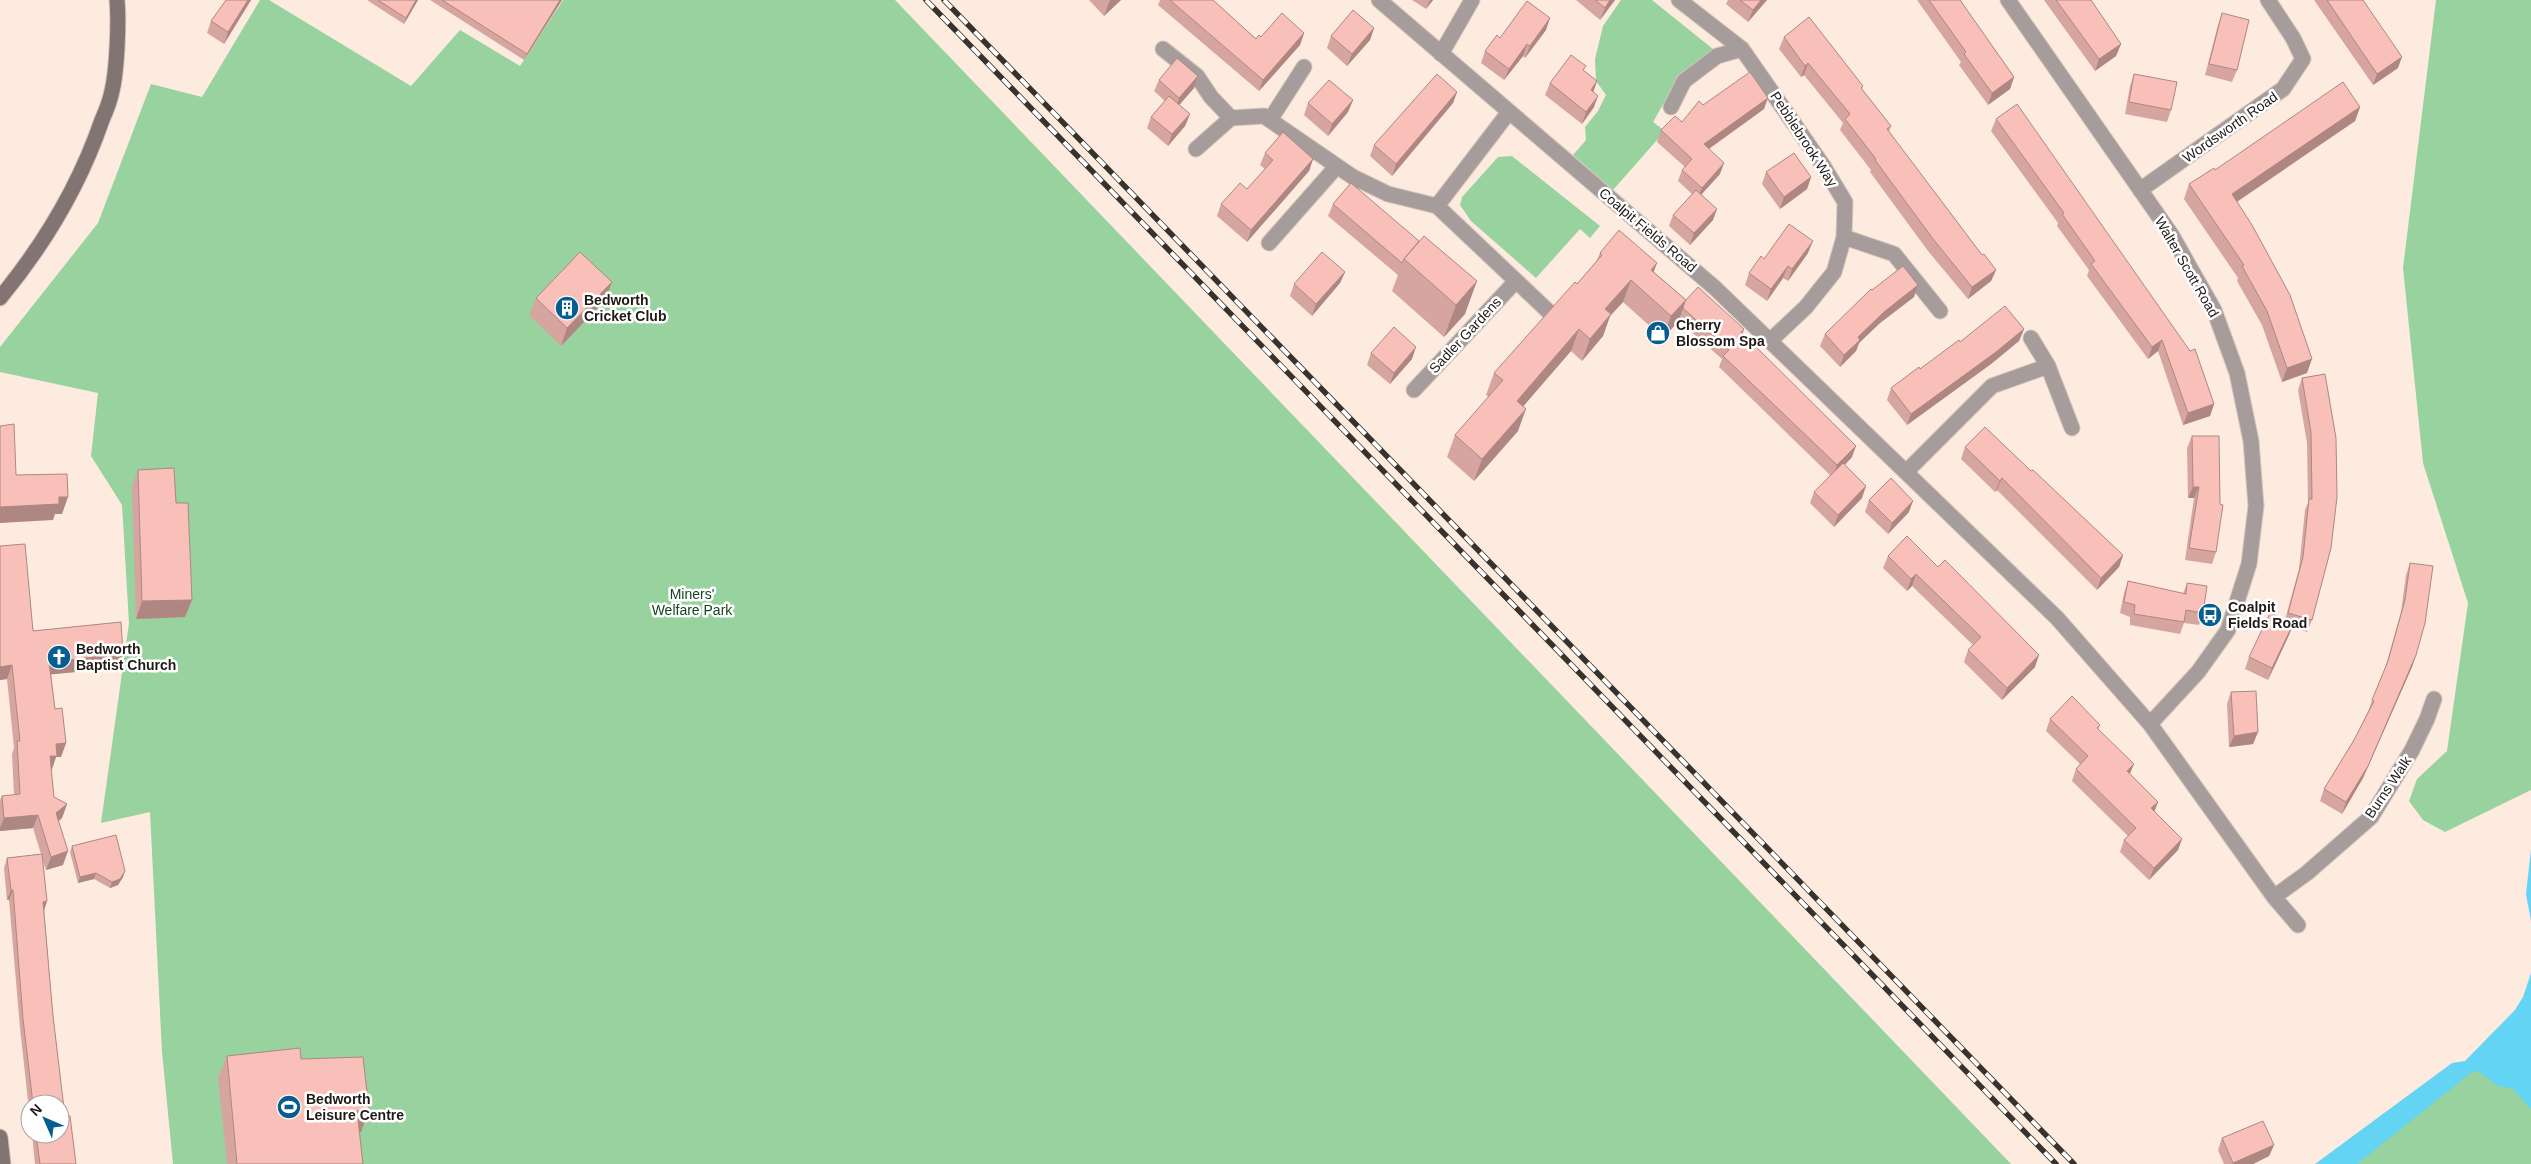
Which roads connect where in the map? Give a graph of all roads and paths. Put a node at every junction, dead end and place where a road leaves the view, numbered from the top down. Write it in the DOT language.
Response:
graph roads {
  1 [pos="117,0"];
  2 [pos="1379,0"];
  3 [pos="1472,0"];
  4 [pos="2008,0"];
  5 [pos="2268,0"];
  6 [pos="1685,2"];
  7 [pos="1163,49"];
  8 [pos="1742,49"];
  9 [pos="1441,54"];
  10 [pos="1304,68"];
  11 [pos="1671,107"];
  12 [pos="1509,112"];
  13 [pos="1231,118"];
  14 [pos="1270,120"];
  15 [pos="1196,149"];
  16 [pos="1337,166"];
  17 [pos="2140,190"];
  18 [pos="1438,206"];
  19 [pos="1844,237"];
  20 [pos="1269,243"];
  21 [pos="1516,281"];
  22 [pos="0,298"];
  23 [pos="1548,311"];
  24 [pos="1940,311"];
  25 [pos="2031,338"];
  26 [pos="1771,340"];
  27 [pos="2048,366"];
  28 [pos="1414,390"];
  29 [pos="2072,428"];
  30 [pos="1906,472"];
  31 [pos="2434,699"];
  32 [pos="2150,724"];
  33 [pos="2274,896"];
  34 [pos="2298,925"];
  35 [pos="0,1137"];
  36 [pos="3,1164"];
  1 -- 22 [label="main road"];
  2 -- 9 [label="street, Coalpit Fields Road"];
  3 -- 9 [label="street"];
  4 -- 17 [label="street, Walter Scott Road"];
  5 -- 17 [label="street, Wordsworth Road"];
  6 -- 8 [label="street, Pebblebrook Way"];
  7 -- 13 [label="street"];
  8 -- 11 [label="street"];
  8 -- 19 [label="street, Pebblebrook Way"];
  9 -- 12 [label="street, Coalpit Fields Road"];
  10 -- 14 [label="street"];
  12 -- 18 [label="street"];
  12 -- 26 [label="street, Coalpit Fields Road"];
  13 -- 14 [label="street"];
  13 -- 15 [label="street"];
  14 -- 16 [label="street"];
  16 -- 18 [label="street"];
  16 -- 20 [label="street"];
  17 -- 32 [label="street, Walter Scott Road"];
  18 -- 21 [label="street"];
  19 -- 24 [label="street"];
  19 -- 26 [label="street, Pebblebrook Way"];
  21 -- 23 [label="street"];
  21 -- 28 [label="street, Sadler Gardens"];
  25 -- 27 [label="street"];
  26 -- 30 [label="street, Coalpit Fields Road"];
  27 -- 29 [label="street"];
  27 -- 30 [label="street"];
  30 -- 32 [label="street, Coalpit Fields Road"];
  31 -- 33 [label="street, Burns Walk"];
  32 -- 33 [label="street, Coalpit Fields Road"];
  33 -- 34 [label="street, Coalpit Fields Road"];
  35 -- 36 [label="main road"];
}
